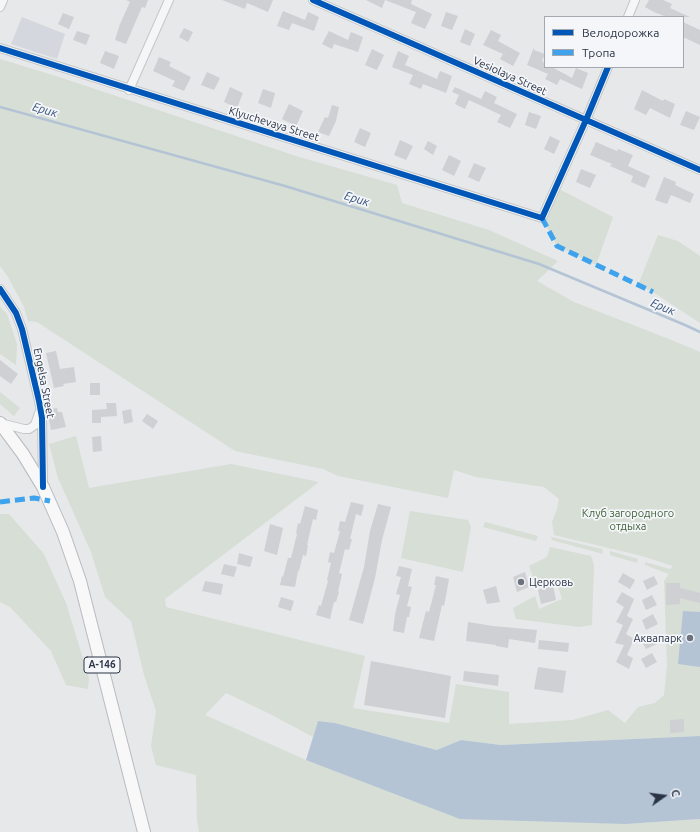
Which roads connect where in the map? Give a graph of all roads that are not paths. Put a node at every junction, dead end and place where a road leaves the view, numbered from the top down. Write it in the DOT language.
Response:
graph roads {
  1 [pos="3,0"];
  2 [pos="169,0"];
  3 [pos="313,0"];
  4 [pos="635,0"];
  5 [pos="0,7"];
  6 [pos="628,16"];
  7 [pos="0,48"];
  8 [pos="608,68"];
  9 [pos="129,90"];
  10 [pos="586,120"];
  11 [pos="700,170"];
  12 [pos="0,289"];
  13 [pos="40,406"];
  14 [pos="0,423"];
  15 [pos="43,487"];
  16 [pos="144,832"];
  1 -- 5 [label="street"];
  2 -- 9 [label="street"];
  3 -- 10 [label="street, Vesiolaya Street"];
  4 -- 6 [label="street"];
  7 -- 9 [label="street, Klyuchevaya Street"];
  8 -- 10 [label="street"];
  9 -- 10 [label="street, Klyuchevaya Street"];
  10 -- 11 [label="street, Vesiolaya Street"];
  12 -- 13 [label="street, Engelsa Street"];
  13 -- 14 [label="street, Engelsa Street"];
  13 -- 15 [label="street, Engelsa Street"];
  14 -- 15 [label="highway, А-146"];
  15 -- 16 [label="highway, А-146"];
}
